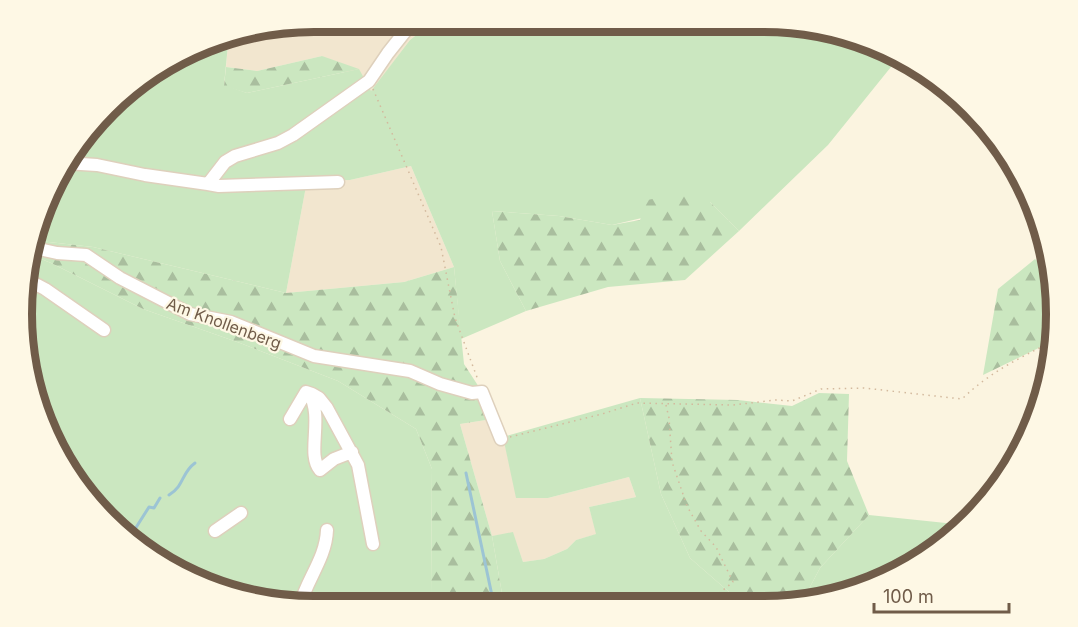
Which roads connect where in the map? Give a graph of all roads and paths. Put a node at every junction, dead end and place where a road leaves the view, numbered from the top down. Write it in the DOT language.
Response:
graph roads {
  1 [pos="404,32"];
  2 [pos="369,81"];
  3 [pos="75,164"];
  4 [pos="338,182"];
  5 [pos="208,184"];
  6 [pos="39,249"];
  7 [pos="33,283"];
  8 [pos="104,330"];
  9 [pos="1045,345"];
  10 [pos="309,392"];
  11 [pos="483,392"];
  12 [pos="666,404"];
  13 [pos="290,419"];
  14 [pos="501,439"];
  15 [pos="352,452"];
  16 [pos="241,513"];
  17 [pos="327,530"];
  18 [pos="215,531"];
  19 [pos="373,544"];
  20 [pos="303,595"];
  21 [pos="716,596"];
  1 -- 2 [label="lane"];
  2 -- 5 [label="lane"];
  2 -- 11 [label="path"];
  3 -- 5 [label="lane"];
  4 -- 5 [label="lane"];
  6 -- 11 [label="lane, Am Knollenberg"];
  7 -- 8 [label="lane"];
  9 -- 12 [label="path"];
  10 -- 13 [label="lane"];
  10 -- 15 [label="lane"];
  10 -- 15 [label="lane"];
  11 -- 14 [label="lane"];
  12 -- 14 [label="path"];
  12 -- 21 [label="path"];
  15 -- 19 [label="lane"];
  16 -- 18 [label="lane"];
  17 -- 20 [label="lane"];
}
